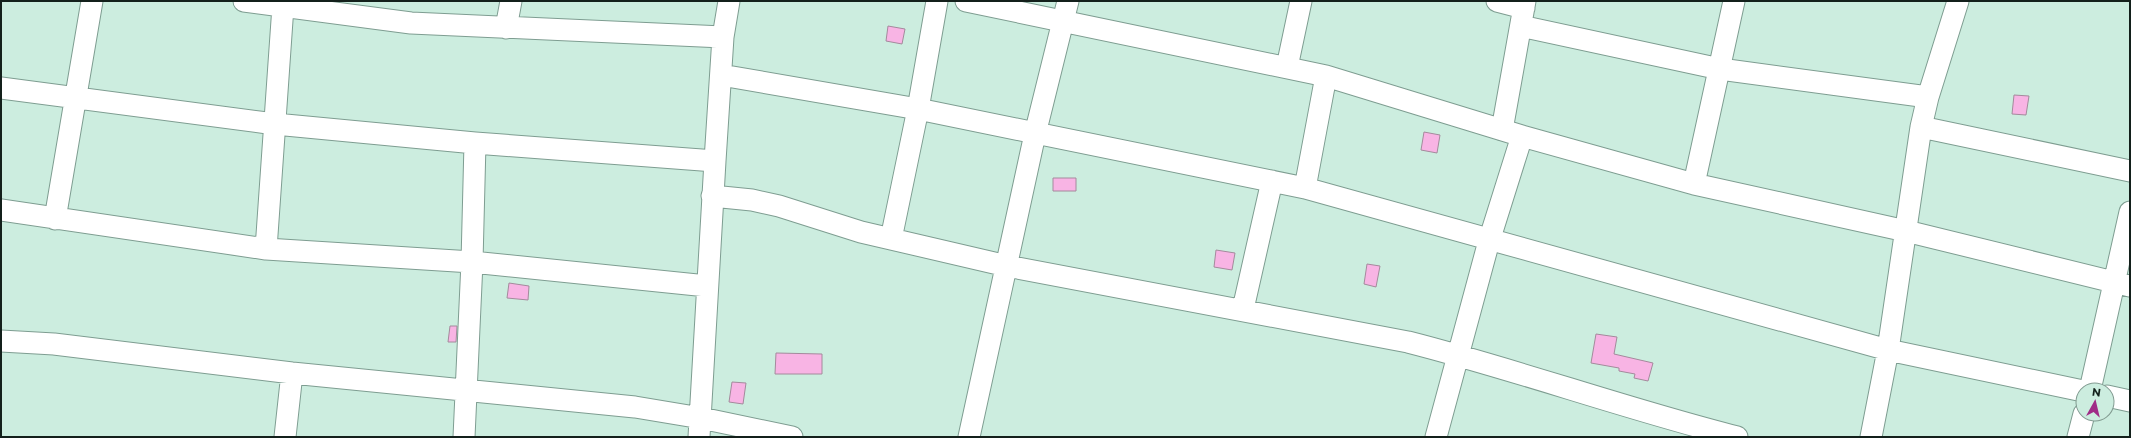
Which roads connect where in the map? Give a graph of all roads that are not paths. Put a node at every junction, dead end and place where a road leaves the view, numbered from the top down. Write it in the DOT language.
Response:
graph roads {
  1 [pos="92,1"];
  2 [pos="244,1"];
  3 [pos="511,1"];
  4 [pos="729,1"];
  5 [pos="937,1"];
  6 [pos="966,1"];
  7 [pos="1068,1"];
  8 [pos="1301,1"];
  9 [pos="1497,1"];
  10 [pos="1734,1"];
  11 [pos="1958,1"];
  12 [pos="283,6"];
  13 [pos="315,6"];
  14 [pos="1523,12"];
  15 [pos="1063,21"];
  16 [pos="506,28"];
  17 [pos="724,37"];
  18 [pos="1287,67"];
  19 [pos="1720,68"];
  20 [pos="721,75"];
  21 [pos="1326,76"];
  22 [pos="1,88"];
  23 [pos="1928,98"];
  24 [pos="75,99"];
  25 [pos="918,109"];
  26 [pos="275,124"];
  27 [pos="1921,127"];
  28 [pos="1502,130"];
  29 [pos="1035,134"];
  30 [pos="1522,136"];
  31 [pos="475,143"];
  32 [pos="714,161"];
  33 [pos="2130,171"];
  34 [pos="1272,181"];
  35 [pos="1694,184"];
  36 [pos="1305,188"];
  37 [pos="712,196"];
  38 [pos="1,210"];
  39 [pos="2130,212"];
  40 [pos="55,219"];
  41 [pos="1906,231"];
  42 [pos="891,239"];
  43 [pos="1489,240"];
  44 [pos="266,248"];
  45 [pos="472,262"];
  46 [pos="1006,266"];
  47 [pos="2122,284"];
  48 [pos="707,286"];
  49 [pos="1244,309"];
  50 [pos="1,341"];
  51 [pos="1888,350"];
  52 [pos="1458,355"];
  53 [pos="292,373"];
  54 [pos="2092,382"];
  55 [pos="2075,389"];
  56 [pos="467,391"];
  57 [pos="2115,398"];
  58 [pos="2130,401"];
  59 [pos="2082,422"];
  60 [pos="700,428"];
  61 [pos="285,437"];
  62 [pos="464,437"];
  63 [pos="792,437"];
  64 [pos="969,437"];
  65 [pos="1436,437"];
  66 [pos="1737,437"];
  67 [pos="1871,437"];
  68 [pos="2078,437"];
  1 -- 24 [label="street"];
  2 -- 12 [label="street"];
  3 -- 16 [label="street"];
  4 -- 17 [label="street"];
  5 -- 25 [label="street"];
  6 -- 15 [label="street"];
  7 -- 15 [label="street"];
  8 -- 18 [label="street"];
  9 -- 14 [label="street"];
  10 -- 19 [label="street"];
  11 -- 23 [label="street"];
  12 -- 13 [label="street"];
  12 -- 26 [label="street"];
  13 -- 16 [label="street"];
  14 -- 19 [label="street"];
  14 -- 28 [label="street"];
  15 -- 18 [label="street"];
  15 -- 29 [label="street"];
  16 -- 17 [label="street"];
  17 -- 20 [label="street"];
  18 -- 21 [label="street"];
  19 -- 23 [label="street"];
  19 -- 35 [label="street"];
  20 -- 25 [label="street"];
  20 -- 32 [label="street"];
  21 -- 28 [label="street"];
  21 -- 36 [label="street"];
  22 -- 24 [label="street"];
  23 -- 27 [label="street"];
  24 -- 26 [label="street"];
  24 -- 40 [label="street"];
  25 -- 29 [label="street"];
  25 -- 42 [label="street"];
  26 -- 31 [label="street"];
  26 -- 44 [label="street"];
  27 -- 33 [label="street"];
  27 -- 41 [label="street"];
  28 -- 30 [label="street"];
  29 -- 34 [label="street"];
  29 -- 46 [label="street"];
  30 -- 35 [label="street"];
  30 -- 43 [label="street"];
  31 -- 32 [label="street"];
  31 -- 45 [label="street"];
  32 -- 37 [label="street"];
  34 -- 36 [label="street"];
  34 -- 49 [label="street"];
  35 -- 41 [label="street"];
  36 -- 43 [label="street"];
  37 -- 42 [label="street"];
  37 -- 48 [label="street"];
  38 -- 40 [label="street"];
  39 -- 47 [label="street"];
  40 -- 44 [label="street"];
  41 -- 47 [label="street"];
  41 -- 51 [label="street"];
  42 -- 46 [label="street"];
  43 -- 51 [label="street"];
  43 -- 52 [label="street"];
  44 -- 45 [label="street"];
  45 -- 48 [label="street"];
  45 -- 56 [label="street"];
  46 -- 49 [label="street"];
  46 -- 64 [label="street"];
  47 -- 54 [label="street"];
  48 -- 60 [label="street"];
  49 -- 52 [label="street"];
  50 -- 53 [label="street"];
  51 -- 55 [label="street"];
  51 -- 67 [label="street"];
  52 -- 65 [label="street"];
  52 -- 66 [label="street"];
  53 -- 56 [label="street"];
  53 -- 61 [label="street"];
  56 -- 60 [label="street"];
  56 -- 62 [label="street"];
  57 -- 58 [label="street"];
  59 -- 68 [label="street"];
  60 -- 63 [label="street"];
}
